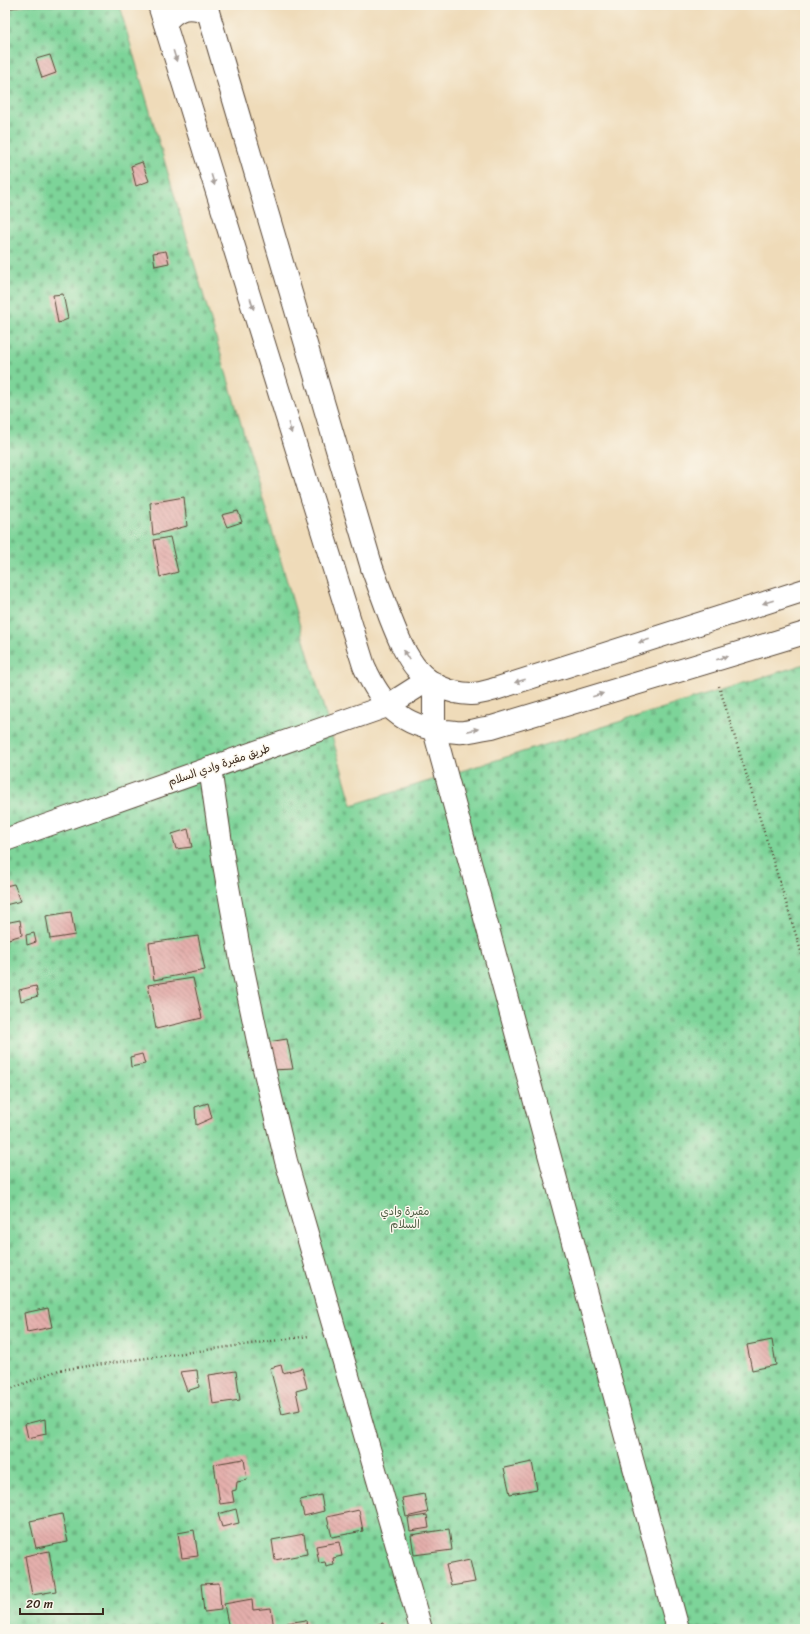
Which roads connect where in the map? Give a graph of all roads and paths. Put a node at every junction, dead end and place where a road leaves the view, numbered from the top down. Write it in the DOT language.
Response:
graph roads {
  1 [pos="207,8"];
  2 [pos="162,14"];
  3 [pos="805,590"];
  4 [pos="805,633"];
  5 [pos="711,661"];
  6 [pos="431,682"];
  7 [pos="387,706"];
  8 [pos="434,730"];
  9 [pos="210,768"];
  10 [pos="5,840"];
  11 [pos="805,964"];
  12 [pos="336,1333"];
  13 [pos="5,1391"];
  14 [pos="421,1629"];
  15 [pos="678,1629"];
  1 -- 2 [label="street"];
  6 -- 1 [label="street, one-way"];
  2 -- 7 [label="street, one-way"];
  3 -- 6 [label="street, one-way"];
  5 -- 4 [label="street, one-way"];
  8 -- 5 [label="street, one-way"];
  5 -- 11 [label="path"];
  6 -- 7 [label="street, طريق مقبرة وادي السلام"];
  6 -- 8 [label="street"];
  7 -- 8 [label="street"];
  7 -- 9 [label="street, طريق مقبرة وادي السلام"];
  8 -- 15 [label="street"];
  9 -- 10 [label="street, طريق مقبرة وادي السلام"];
  9 -- 12 [label="street"];
  12 -- 13 [label="path"];
  12 -- 14 [label="street"];
}
